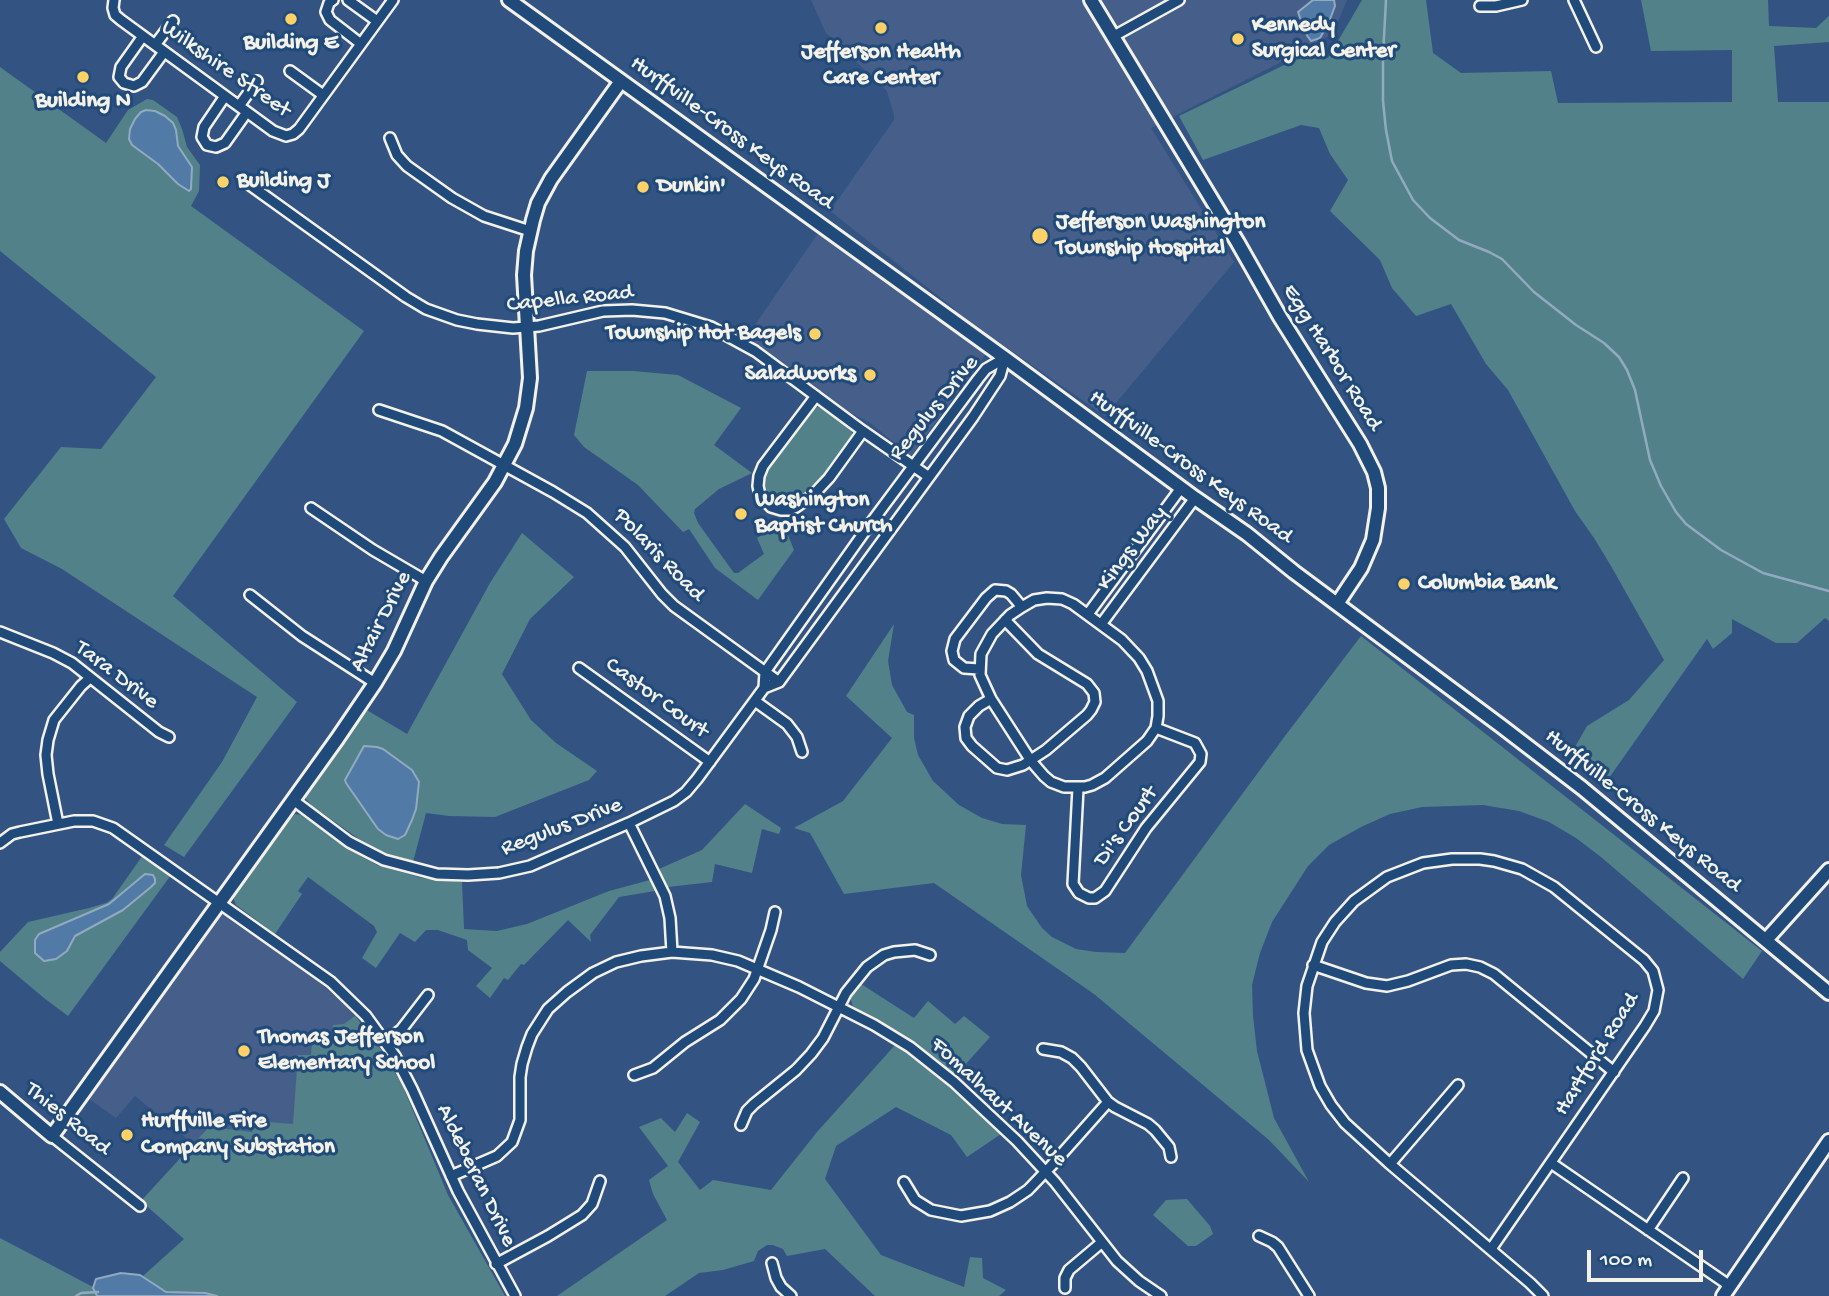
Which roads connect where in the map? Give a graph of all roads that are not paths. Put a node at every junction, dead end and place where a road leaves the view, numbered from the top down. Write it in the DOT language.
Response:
graph roads {
  1 [pos="114,0"];
  2 [pos="333,0"];
  3 [pos="348,0"];
  4 [pos="393,0"];
  5 [pos="509,0"];
  6 [pos="1091,0"];
  7 [pos="1179,0"];
  8 [pos="1522,0"];
  9 [pos="1574,0"];
  10 [pos="1480,6"];
  11 [pos="173,21"];
  12 [pos="377,21"];
  13 [pos="1114,36"];
  14 [pos="143,37"];
  15 [pos="361,44"];
  16 [pos="155,45"];
  17 [pos="1596,47"];
  18 [pos="164,52"];
  19 [pos="290,71"];
  20 [pos="257,81"];
  21 [pos="621,81"];
  22 [pos="323,95"];
  23 [pos="225,96"];
  24 [pos="243,109"];
  25 [pos="390,138"];
  26 [pos="250,185"];
  27 [pos="530,231"];
  28 [pos="527,327"];
  29 [pos="1005,358"];
  30 [pos="816,396"];
  31 [pos="956,409"];
  32 [pos="379,410"];
  33 [pos="971,419"];
  34 [pos="863,431"];
  35 [pos="505,465"];
  36 [pos="914,466"];
  37 [pos="929,477"];
  38 [pos="1181,488"];
  39 [pos="1195,498"];
  40 [pos="311,508"];
  41 [pos="1358,573"];
  42 [pos="426,581"];
  43 [pos="250,595"];
  44 [pos="1337,604"];
  45 [pos="1022,607"];
  46 [pos="1088,614"];
  47 [pos="1357,619"];
  48 [pos="1004,620"];
  49 [pos="1101,623"];
  50 [pos="0,632"];
  51 [pos="579,668"];
  52 [pos="979,669"];
  53 [pos="765,672"];
  54 [pos="90,678"];
  55 [pos="779,682"];
  56 [pos="376,683"];
  57 [pos="764,688"];
  58 [pos="991,699"];
  59 [pos="755,701"];
  60 [pos="1156,728"];
  61 [pos="169,737"];
  62 [pos="802,752"];
  63 [pos="1031,761"];
  64 [pos="710,762"];
  65 [pos="1078,788"];
  66 [pos="293,800"];
  67 [pos="629,823"];
  68 [pos="58,824"];
  69 [pos="0,844"];
  70 [pos="1829,870"];
  71 [pos="219,902"];
  72 [pos="775,912"];
  73 [pos="1766,940"];
  74 [pos="672,952"];
  75 [pos="930,955"];
  76 [pos="1313,965"];
  77 [pos="758,969"];
  78 [pos="1829,993"];
  79 [pos="428,995"];
  80 [pos="839,1007"];
  81 [pos="385,1041"];
  82 [pos="1043,1049"];
  83 [pos="1614,1072"];
  84 [pos="634,1076"];
  85 [pos="1458,1085"];
  86 [pos="0,1092"];
  87 [pos="1108,1102"];
  88 [pos="741,1125"];
  89 [pos="52,1136"];
  90 [pos="1829,1140"];
  91 [pos="1171,1157"];
  92 [pos="1551,1163"];
  93 [pos="1390,1164"];
  94 [pos="1046,1172"];
  95 [pos="451,1176"];
  96 [pos="1684,1178"];
  97 [pos="600,1181"];
  98 [pos="904,1182"];
  99 [pos="140,1206"];
  100 [pos="1648,1230"];
  101 [pos="1259,1236"];
  102 [pos="1101,1242"];
  103 [pos="1491,1249"];
  104 [pos="772,1263"];
  105 [pos="496,1264"];
  106 [pos="1065,1288"];
  107 [pos="1727,1291"];
  108 [pos="515,1296"];
  109 [pos="791,1296"];
  110 [pos="1161,1296"];
  111 [pos="1309,1296"];
  112 [pos="1543,1296"];
  1 -- 14 [label="street, Wilkshire Street"];
  2 -- 15 [label="street"];
  3 -- 12 [label="street"];
  4 -- 12 [label="street, Wilkshire Street"];
  5 -- 21 [label="main road, Hurffville-Cross Keys Road"];
  6 -- 13 [label="main road, Egg Harbor Road"];
  7 -- 13 [label="street"];
  8 -- 10 [label="street"];
  9 -- 17 [label="street"];
  11 -- 16 [label="street"];
  12 -- 15 [label="street, Wilkshire Street"];
  13 -- 41 [label="main road, Egg Harbor Road"];
  14 -- 16 [label="street, Wilkshire Street"];
  14 -- 18 [label="street"];
  15 -- 22 [label="street, Wilkshire Street"];
  16 -- 18 [label="street, Wilkshire Street"];
  18 -- 23 [label="street, Wilkshire Street"];
  19 -- 22 [label="street"];
  20 -- 24 [label="street"];
  21 -- 27 [label="main road, Altair Drive"];
  21 -- 29 [label="main road, Hurffville-Cross Keys Road"];
  22 -- 24 [label="street, Wilkshire Street"];
  23 -- 24 [label="street, Wilkshire Street"];
  23 -- 24 [label="street"];
  25 -- 27 [label="street"];
  26 -- 28 [label="street, Capella Road"];
  27 -- 28 [label="main road, Altair Drive"];
  28 -- 30 [label="street, Capella Road"];
  28 -- 35 [label="main road, Altair Drive"];
  29 -- 31 [label="street, Regulus Drive"];
  29 -- 33 [label="street, Regulus Drive"];
  29 -- 38 [label="main road, Hurffville-Cross Keys Road"];
  30 -- 34 [label="street, Capella Road"];
  30 -- 34 [label="street"];
  31 -- 33 [label="street"];
  31 -- 36 [label="street, Regulus Drive"];
  32 -- 35 [label="street, Polaris Road"];
  33 -- 37 [label="street, Regulus Drive"];
  34 -- 36 [label="street, Capella Road"];
  35 -- 42 [label="main road, Altair Drive"];
  35 -- 53 [label="street, Polaris Road"];
  36 -- 37 [label="street, Capella Road"];
  36 -- 53 [label="street, Regulus Drive"];
  37 -- 55 [label="street, Regulus Drive"];
  38 -- 39 [label="main road, Hurffville-Cross Keys Road"];
  38 -- 46 [label="street, Kings Way"];
  39 -- 44 [label="main road, Hurffville-Cross Keys Road"];
  39 -- 49 [label="street, Kings Way"];
  40 -- 42 [label="street"];
  41 -- 44 [label="main road, Egg Harbor Road"];
  41 -- 47 [label="main road"];
  42 -- 56 [label="main road, Altair Drive"];
  43 -- 56 [label="street"];
  44 -- 47 [label="main road, Hurffville-Cross Keys Road"];
  45 -- 46 [label="street"];
  45 -- 48 [label="street"];
  45 -- 52 [label="street"];
  46 -- 49 [label="street"];
  47 -- 73 [label="main road, Hurffville-Cross Keys Road"];
  48 -- 52 [label="street"];
  48 -- 63 [label="street"];
  49 -- 60 [label="street"];
  50 -- 54 [label="street, Tara Drive"];
  51 -- 64 [label="street, Castor Court"];
  52 -- 58 [label="street"];
  53 -- 55 [label="street, Polaris Road"];
  53 -- 57 [label="street"];
  54 -- 61 [label="street, Tara Drive"];
  54 -- 68 [label="street"];
  55 -- 57 [label="street"];
  56 -- 66 [label="main road, Altair Drive"];
  57 -- 59 [label="street, Regulus Drive"];
  58 -- 63 [label="street"];
  58 -- 63 [label="street"];
  59 -- 62 [label="street"];
  59 -- 64 [label="street, Regulus Drive"];
  60 -- 65 [label="street"];
  60 -- 65 [label="street, Di's Court"];
  63 -- 65 [label="street"];
  64 -- 67 [label="street, Regulus Drive"];
  66 -- 67 [label="street, Regulus Drive"];
  66 -- 71 [label="main road, Altair Drive"];
  67 -- 74 [label="street"];
  68 -- 69 [label="street, Aldeberan Drive"];
  68 -- 71 [label="street, Aldeberan Drive"];
  70 -- 73 [label="main road"];
  71 -- 81 [label="street, Aldeberan Drive"];
  71 -- 89 [label="main road, Altair Drive"];
  72 -- 77 [label="street"];
  73 -- 78 [label="main road, Hurffville-Cross Keys Road"];
  74 -- 77 [label="street, Fomalhaut Avenue"];
  74 -- 95 [label="street, Fomalhaut Avenue"];
  75 -- 80 [label="street"];
  76 -- 83 [label="street"];
  76 -- 83 [label="street, Hartford Road"];
  76 -- 93 [label="street, Hartford Road"];
  77 -- 80 [label="street, Fomalhaut Avenue"];
  77 -- 84 [label="street"];
  79 -- 81 [label="street"];
  80 -- 88 [label="street"];
  80 -- 94 [label="street, Fomalhaut Avenue"];
  81 -- 95 [label="street, Aldeberan Drive"];
  82 -- 87 [label="street"];
  83 -- 92 [label="street, Hartford Road"];
  85 -- 93 [label="street"];
  86 -- 89 [label="main road, Thies Road"];
  87 -- 91 [label="street"];
  87 -- 94 [label="street"];
  89 -- 99 [label="street, Thies Road"];
  90 -- 107 [label="main road"];
  92 -- 100 [label="street"];
  92 -- 103 [label="street, Hartford Road"];
  93 -- 103 [label="street, Hartford Road"];
  94 -- 98 [label="street"];
  94 -- 102 [label="street, Fomalhaut Avenue"];
  95 -- 105 [label="street, Aldeberan Drive"];
  96 -- 100 [label="street"];
  97 -- 105 [label="street"];
  100 -- 107 [label="street"];
  101 -- 111 [label="street"];
  102 -- 106 [label="street"];
  102 -- 110 [label="street, Fomalhaut Avenue"];
  103 -- 112 [label="street, Hartford Road"];
  104 -- 109 [label="street"];
  105 -- 108 [label="street, Aldeberan Drive"];
}
